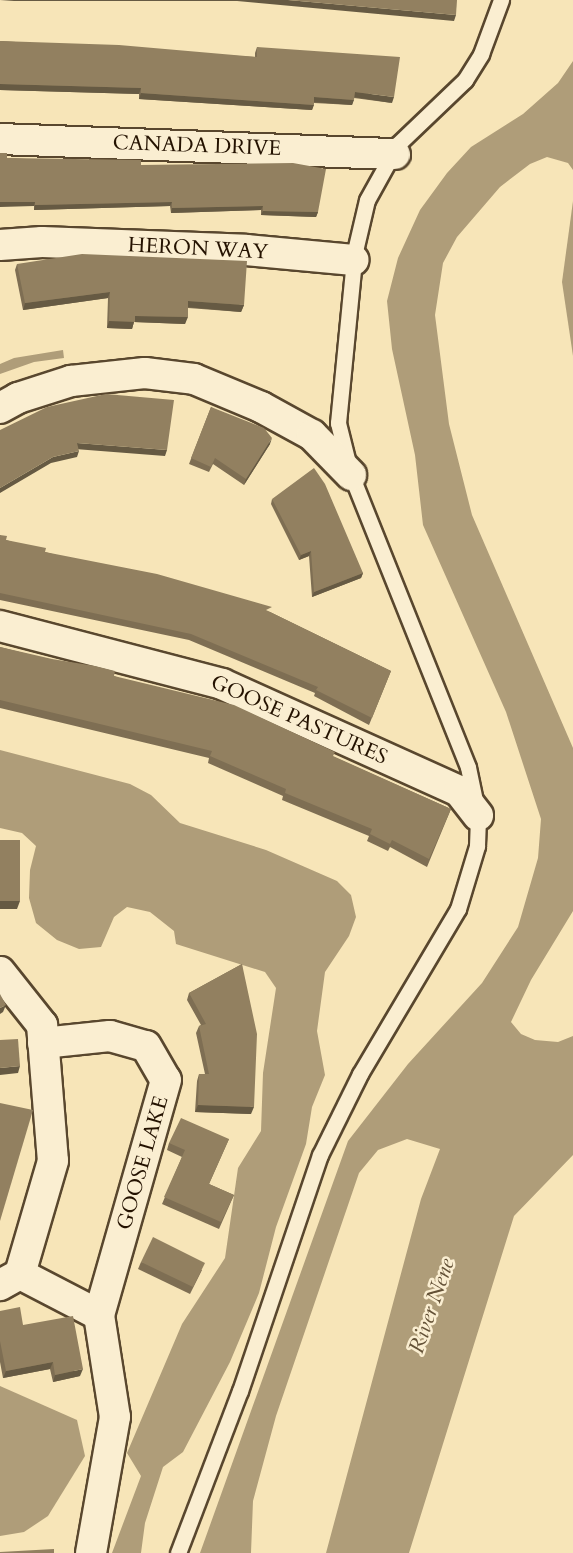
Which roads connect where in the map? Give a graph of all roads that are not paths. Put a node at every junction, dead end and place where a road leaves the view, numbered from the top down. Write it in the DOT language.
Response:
graph roads {
  1 [pos="501,0"];
  2 [pos="0,139"];
  3 [pos="395,154"];
  4 [pos="42,242"];
  5 [pos="0,245"];
  6 [pos="354,260"];
  7 [pos="0,264"];
  8 [pos="0,408"];
  9 [pos="351,475"];
  10 [pos="0,626"];
  11 [pos="478,815"];
  12 [pos="0,972"];
  13 [pos="44,1042"];
  14 [pos="10,1280"];
  15 [pos="99,1315"];
  16 [pos="91,1553"];
  17 [pos="178,1553"];
  1 -- 3 [label="lane"];
  2 -- 3 [label="street, CANADA DRIVE"];
  3 -- 6 [label="lane"];
  4 -- 5 [label="street, HERON WAY"];
  4 -- 6 [label="street, HERON WAY"];
  4 -- 7 [label="street, HERON WAY"];
  6 -- 9 [label="lane"];
  8 -- 9 [label="street"];
  9 -- 11 [label="lane"];
  10 -- 11 [label="street, GOOSE PASTURES"];
  11 -- 17 [label="lane"];
  12 -- 13 [label="street"];
  13 -- 14 [label="street"];
  13 -- 15 [label="street, GOOSE LAKE"];
  14 -- 15 [label="street"];
  15 -- 16 [label="street, GOOSE LAKE"];
}
